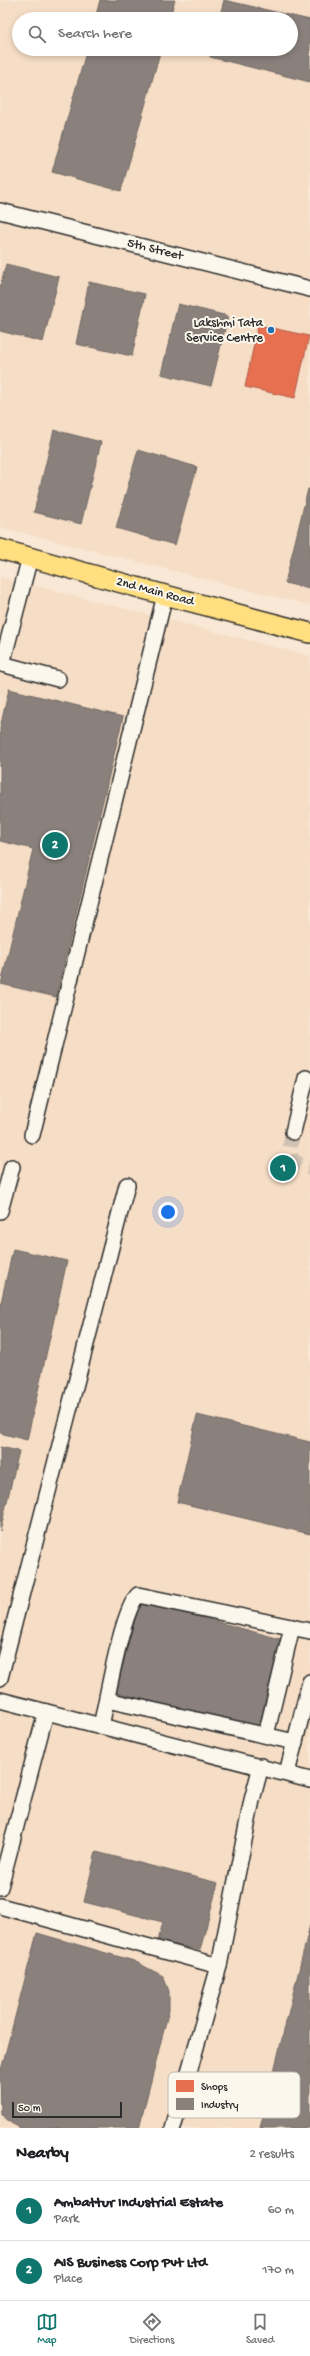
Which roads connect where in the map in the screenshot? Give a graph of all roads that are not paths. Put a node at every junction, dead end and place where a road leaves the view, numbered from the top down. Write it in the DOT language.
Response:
graph roads {
  1 [pos="0,211"];
  2 [pos="310,289"];
  3 [pos="0,549"];
  4 [pos="30,557"];
  5 [pos="165,595"];
  6 [pos="310,633"];
  7 [pos="1,664"];
  8 [pos="58,679"];
  9 [pos="306,1078"];
  10 [pos="293,1132"];
  11 [pos="32,1135"];
  12 [pos="12,1166"];
  13 [pos="127,1184"];
  14 [pos="0,1211"];
  15 [pos="292,1627"];
  16 [pos="310,1631"];
  17 [pos="0,1678"];
  18 [pos="310,1682"];
  19 [pos="0,1700"];
  20 [pos="107,1700"];
  21 [pos="46,1712"];
  22 [pos="101,1726"];
  23 [pos="266,1735"];
  24 [pos="295,1742"];
  25 [pos="261,1766"];
  26 [pos="287,1773"];
  27 [pos="310,1780"];
  28 [pos="0,1887"];
  29 [pos="0,1906"];
  30 [pos="219,1966"];
  31 [pos="190,2072"];
  32 [pos="177,2118"];
  33 [pos="174,2128"];
  1 -- 2 [label="street, 5th Street"];
  3 -- 4 [label="main road, 2nd Main Road"];
  4 -- 5 [label="main road, 2nd Main Road"];
  4 -- 7 [label="street"];
  5 -- 6 [label="main road, 2nd Main Road"];
  5 -- 11 [label="street"];
  7 -- 8 [label="street"];
  9 -- 10 [label="street"];
  12 -- 14 [label="street"];
  13 -- 17 [label="street"];
  15 -- 16 [label="street"];
  15 -- 20 [label="street"];
  15 -- 23 [label="street"];
  18 -- 24 [label="street"];
  19 -- 21 [label="street"];
  20 -- 22 [label="street"];
  20 -- 23 [label="street"];
  21 -- 22 [label="street"];
  21 -- 28 [label="street"];
  22 -- 25 [label="street"];
  23 -- 24 [label="street"];
  24 -- 26 [label="street"];
  25 -- 26 [label="street"];
  25 -- 30 [label="street"];
  26 -- 27 [label="street"];
  29 -- 30 [label="street"];
  30 -- 31 [label="street"];
  32 -- 33 [label="street"];
}
